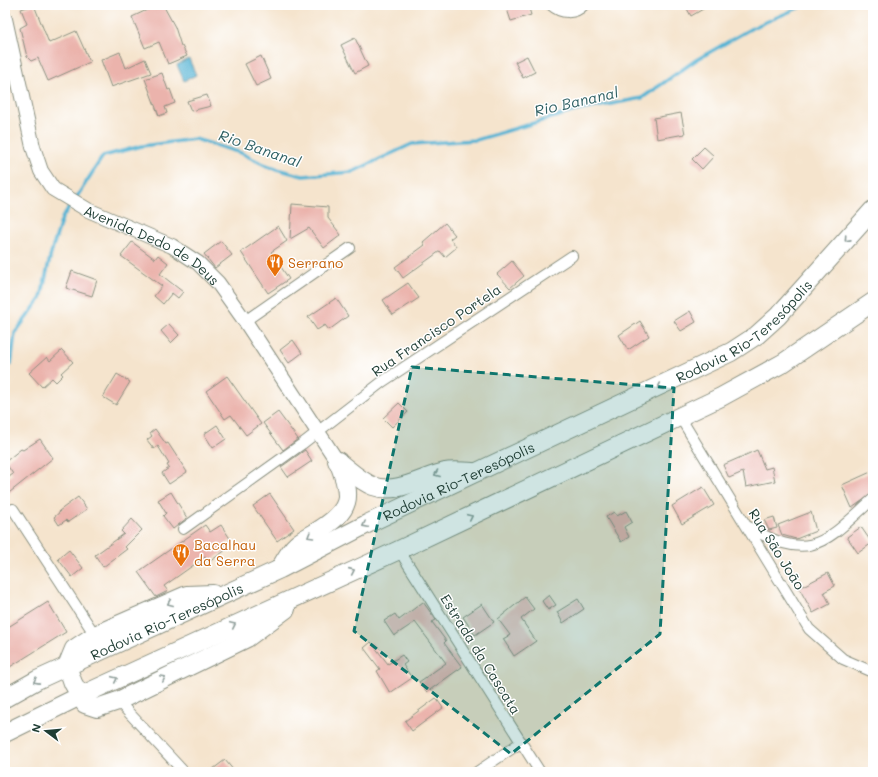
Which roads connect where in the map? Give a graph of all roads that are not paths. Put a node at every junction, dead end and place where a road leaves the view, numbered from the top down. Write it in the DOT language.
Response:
graph roads {
  1 [pos="552,5"];
  2 [pos="584,5"];
  3 [pos="5,19"];
  4 [pos="873,210"];
  5 [pos="350,248"];
  6 [pos="572,256"];
  7 [pos="873,302"];
  8 [pos="245,321"];
  9 [pos="680,417"];
  10 [pos="318,430"];
  11 [pos="337,461"];
  12 [pos="476,472"];
  13 [pos="873,499"];
  14 [pos="13,509"];
  15 [pos="745,525"];
  16 [pos="183,529"];
  17 [pos="399,550"];
  18 [pos="280,569"];
  19 [pos="312,589"];
  20 [pos="222,594"];
  21 [pos="95,635"];
  22 [pos="67,666"];
  23 [pos="873,672"];
  24 [pos="80,696"];
  25 [pos="5,698"];
  26 [pos="118,700"];
  27 [pos="5,733"];
  28 [pos="520,743"];
  29 [pos="184,772"];
  30 [pos="477,772"];
  31 [pos="540,772"];
  1 -- 2 [label="street"];
  3 -- 8 [label="main road, Avenida Dedo de Deus"];
  4 -- 12 [label="highway, Rodovia Rio-Teresópolis, one-way"];
  5 -- 8 [label="street"];
  6 -- 10 [label="street, Rua Francisco Portela"];
  7 -- 9 [label="highway"];
  8 -- 10 [label="main road, Avenida Dedo de Deus"];
  9 -- 15 [label="street, Rua São João"];
  17 -- 9 [label="highway, one-way"];
  10 -- 11 [label="main road, Avenida Dedo de Deus"];
  10 -- 16 [label="street, Rua Francisco Portela"];
  12 -- 11 [label="highway, one-way"];
  11 -- 18 [label="highway, one-way"];
  12 -- 18 [label="highway, Rodovia Rio-Teresópolis, one-way"];
  13 -- 15 [label="street"];
  14 -- 21 [label="street"];
  15 -- 23 [label="street, Rua São João"];
  19 -- 17 [label="highway, one-way"];
  17 -- 28 [label="street, Estrada da Cascata"];
  18 -- 20 [label="highway, Rodovia Rio-Teresópolis"];
  24 -- 19 [label="highway, one-way"];
  26 -- 19 [label="highway, one-way"];
  20 -- 21 [label="highway, one-way"];
  20 -- 22 [label="highway, Rodovia Rio-Teresópolis"];
  21 -- 22 [label="highway"];
  22 -- 24 [label="highway"];
  22 -- 25 [label="highway, Rodovia Rio-Teresópolis, one-way"];
  24 -- 26 [label="highway"];
  24 -- 27 [label="highway"];
  26 -- 29 [label="street"];
  28 -- 30 [label="street"];
  28 -- 31 [label="street, Estrada da Cascata"];
}
